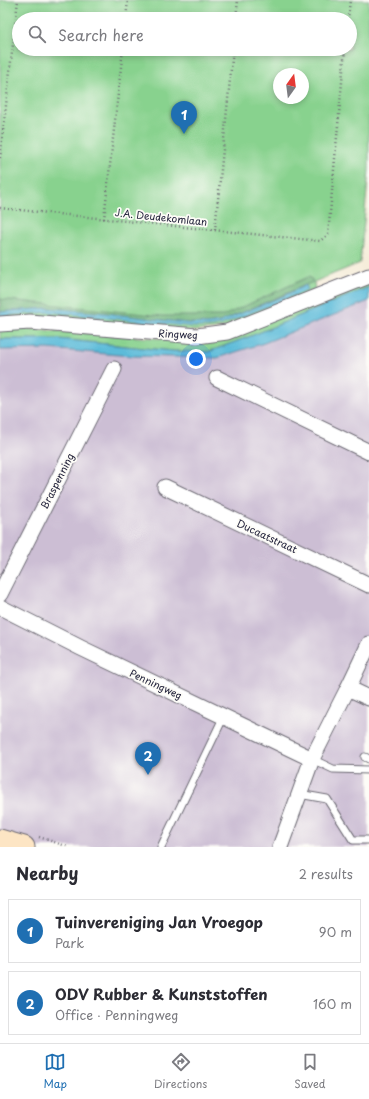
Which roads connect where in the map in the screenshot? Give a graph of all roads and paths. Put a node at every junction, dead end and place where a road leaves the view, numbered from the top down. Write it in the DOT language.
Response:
graph roads {
  1 [pos="18,0"];
  2 [pos="128,0"];
  3 [pos="238,0"];
  4 [pos="350,0"];
  5 [pos="17,12"];
  6 [pos="127,12"];
  7 [pos="237,12"];
  8 [pos="349,12"];
  9 [pos="12,53"];
  10 [pos="122,56"];
  11 [pos="232,56"];
  12 [pos="344,56"];
  13 [pos="0,158"];
  14 [pos="0,208"];
  15 [pos="104,219"];
  16 [pos="215,230"];
  17 [pos="369,276"];
  18 [pos="0,324"];
  19 [pos="114,369"];
  20 [pos="217,378"];
  21 [pos="369,452"];
  22 [pos="165,487"];
  23 [pos="369,584"];
  24 [pos="0,594"];
  25 [pos="0,607"];
  26 [pos="369,644"];
  27 [pos="348,688"];
  28 [pos="369,698"];
  29 [pos="224,716"];
  30 [pos="312,759"];
  31 [pos="369,770"];
  32 [pos="299,794"];
  33 [pos="0,840"];
  34 [pos="369,840"];
  35 [pos="24,847"];
  36 [pos="161,847"];
  37 [pos="280,847"];
  1 -- 5 [label="path"];
  2 -- 6 [label="path"];
  3 -- 7 [label="path"];
  4 -- 8 [label="path"];
  9 -- 13 [label="path"];
  10 -- 15 [label="path"];
  11 -- 16 [label="path"];
  12 -- 16 [label="path, J.A. Deudekomlaan"];
  14 -- 15 [label="path, J.A. Deudekomlaan"];
  15 -- 16 [label="path, J.A. Deudekomlaan"];
  17 -- 18 [label="street, Ringweg"];
  19 -- 24 [label="street, Braspenning"];
  20 -- 21 [label="street"];
  22 -- 23 [label="street, Ducaatstraat"];
  25 -- 29 [label="street, Penningweg"];
  26 -- 27 [label="street"];
  27 -- 28 [label="street"];
  27 -- 30 [label="street"];
  29 -- 30 [label="street, Penningweg"];
  29 -- 36 [label="lane"];
  30 -- 31 [label="lane"];
  30 -- 32 [label="street"];
  32 -- 34 [label="lane"];
  32 -- 37 [label="street"];
  33 -- 35 [label="main road"];
}
